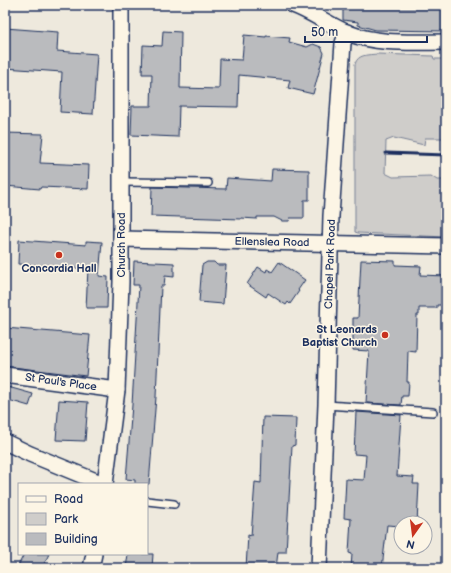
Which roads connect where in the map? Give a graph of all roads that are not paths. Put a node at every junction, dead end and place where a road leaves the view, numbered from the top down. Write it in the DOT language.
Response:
graph roads {
  1 [pos="118,5"];
  2 [pos="293,5"];
  3 [pos="347,32"];
  4 [pos="446,42"];
  5 [pos="122,182"];
  6 [pos="208,183"];
  7 [pos="121,238"];
  8 [pos="330,244"];
  9 [pos="446,246"];
  10 [pos="5,375"];
  11 [pos="117,390"];
  12 [pos="326,405"];
  13 [pos="433,412"];
  14 [pos="5,442"];
  15 [pos="102,483"];
  16 [pos="104,483"];
  17 [pos="148,501"];
  18 [pos="174,504"];
  19 [pos="94,555"];
  20 [pos="91,568"];
  21 [pos="319,568"];
  1 -- 5 [label="street, Church Road"];
  2 -- 3 [label="street"];
  3 -- 4 [label="street"];
  3 -- 8 [label="street, Chapel Park Road"];
  5 -- 6 [label="lane"];
  5 -- 7 [label="street, Church Road"];
  7 -- 8 [label="street, Ellenslea Road"];
  7 -- 11 [label="street, Church Road"];
  8 -- 9 [label="street, Ellenslea Road"];
  8 -- 12 [label="street, Chapel Park Road"];
  10 -- 11 [label="street, St Paul's Place"];
  11 -- 16 [label="street, Church Road"];
  12 -- 13 [label="lane"];
  12 -- 21 [label="street, Chapel Park Road"];
  14 -- 15 [label="street"];
  17 -- 18 [label="lane"];
  19 -- 20 [label="street"];
}
